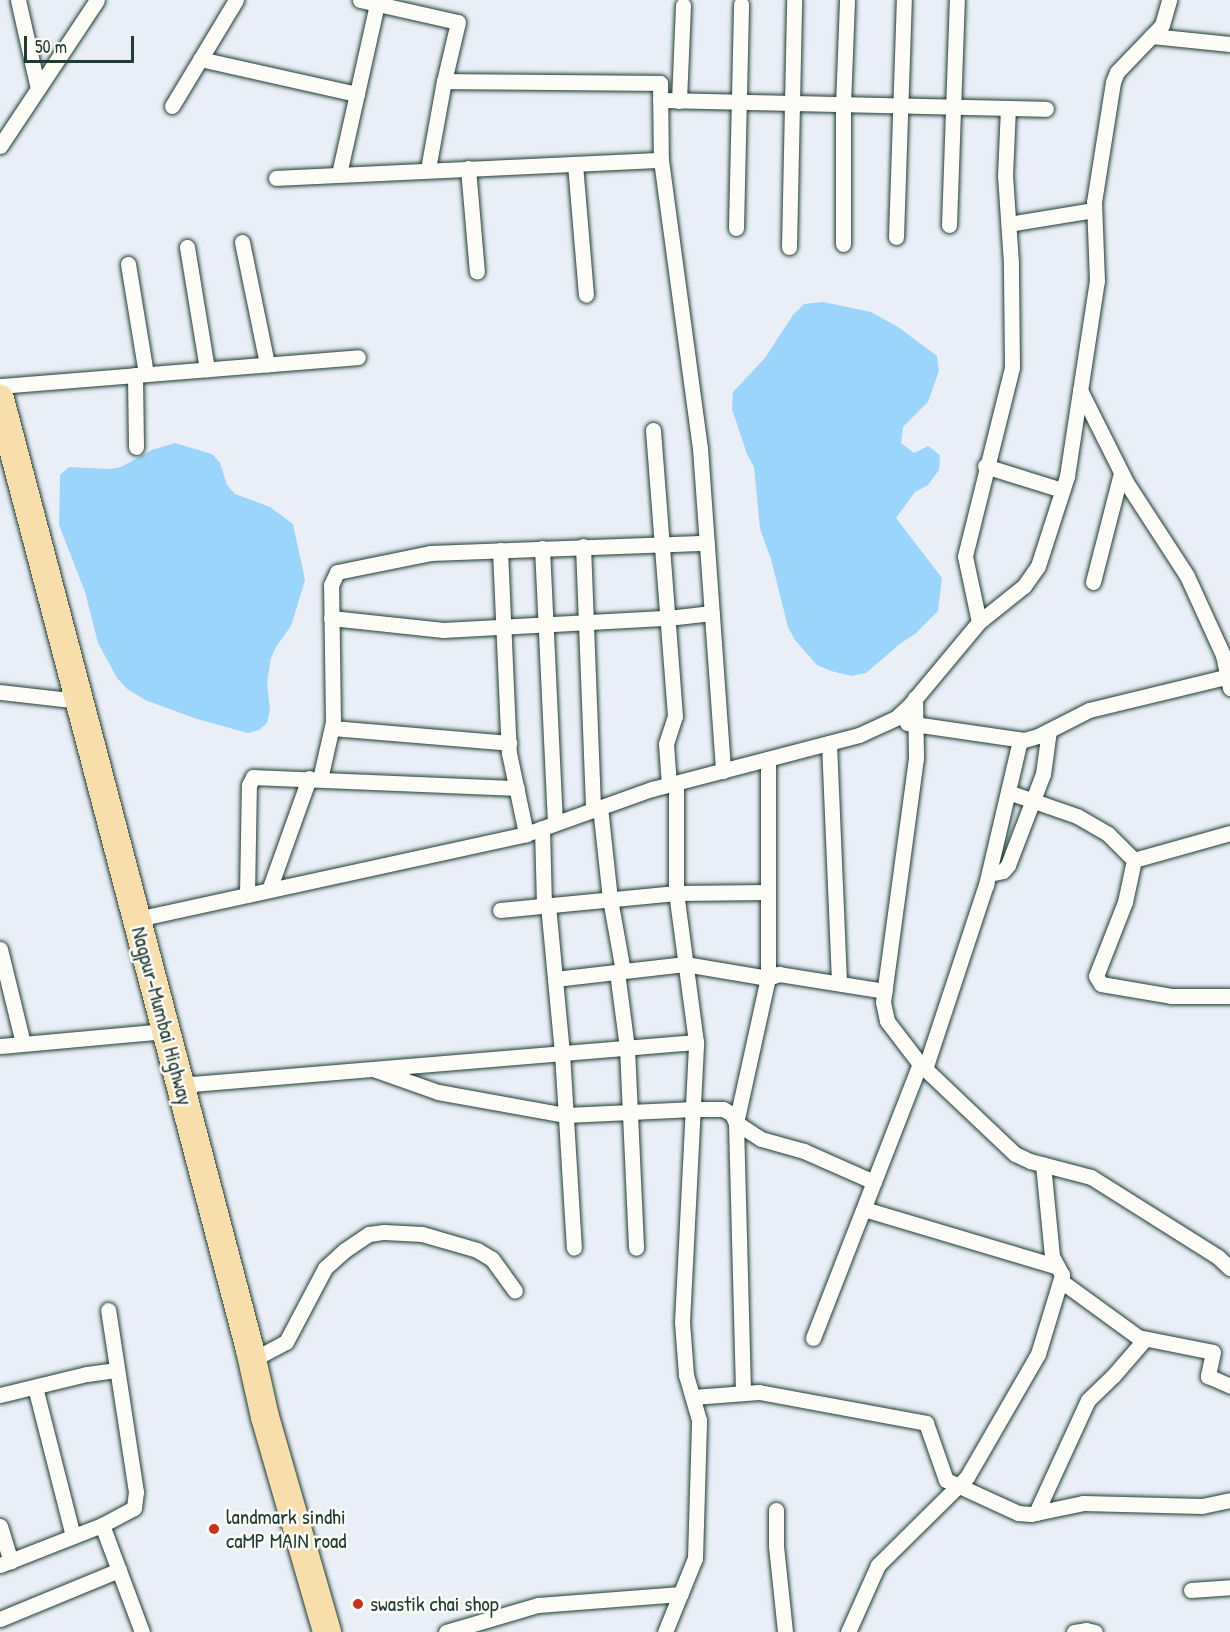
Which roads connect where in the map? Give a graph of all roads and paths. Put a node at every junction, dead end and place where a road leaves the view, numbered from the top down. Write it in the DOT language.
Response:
graph roads {
  1 [pos="18,0"];
  2 [pos="98,0"];
  3 [pos="236,0"];
  4 [pos="360,0"];
  5 [pos="794,0"];
  6 [pos="847,0"];
  7 [pos="904,0"];
  8 [pos="957,0"];
  9 [pos="1169,0"];
  10 [pos="377,4"];
  11 [pos="741,4"];
  12 [pos="683,5"];
  13 [pos="1152,36"];
  14 [pos="1230,44"];
  15 [pos="200,59"];
  16 [pos="444,81"];
  17 [pos="38,89"];
  18 [pos="357,94"];
  19 [pos="660,100"];
  20 [pos="679,101"];
  21 [pos="738,102"];
  22 [pos="791,104"];
  23 [pos="843,105"];
  24 [pos="172,106"];
  25 [pos="899,106"];
  26 [pos="952,107"];
  27 [pos="1008,108"];
  28 [pos="1046,109"];
  29 [pos="0,146"];
  30 [pos="661,160"];
  31 [pos="575,164"];
  32 [pos="468,168"];
  33 [pos="428,170"];
  34 [pos="339,174"];
  35 [pos="276,178"];
  36 [pos="1094,210"];
  37 [pos="1009,224"];
  38 [pos="949,225"];
  39 [pos="736,228"];
  40 [pos="896,237"];
  41 [pos="242,242"];
  42 [pos="843,244"];
  43 [pos="789,247"];
  44 [pos="187,248"];
  45 [pos="128,264"];
  46 [pos="477,272"];
  47 [pos="586,296"];
  48 [pos="357,357"];
  49 [pos="267,364"];
  50 [pos="207,369"];
  51 [pos="141,375"];
  52 [pos="0,386"];
  53 [pos="1080,390"];
  54 [pos="0,399"];
  55 [pos="653,430"];
  56 [pos="136,447"];
  57 [pos="985,466"];
  58 [pos="1121,473"];
  59 [pos="1062,490"];
  60 [pos="662,543"];
  61 [pos="707,543"];
  62 [pos="583,546"];
  63 [pos="542,548"];
  64 [pos="500,550"];
  65 [pos="1093,582"];
  66 [pos="712,613"];
  67 [pos="331,618"];
  68 [pos="668,618"];
  69 [pos="979,622"];
  70 [pos="586,623"];
  71 [pos="544,624"];
  72 [pos="503,626"];
  73 [pos="1224,644"];
  74 [pos="1229,680"];
  75 [pos="0,692"];
  76 [pos="915,698"];
  77 [pos="79,701"];
  78 [pos="889,721"];
  79 [pos="916,726"];
  80 [pos="332,728"];
  81 [pos="1049,730"];
  82 [pos="1020,740"];
  83 [pos="509,743"];
  84 [pos="829,743"];
  85 [pos="768,759"];
  86 [pos="723,771"];
  87 [pos="314,778"];
  88 [pos="672,784"];
  89 [pos="517,788"];
  90 [pos="1008,792"];
  91 [pos="1033,800"];
  92 [pos="597,809"];
  93 [pos="549,826"];
  94 [pos="1230,833"];
  95 [pos="526,834"];
  96 [pos="1134,860"];
  97 [pos="989,874"];
  98 [pos="269,890"];
  99 [pos="768,892"];
  100 [pos="676,893"];
  101 [pos="247,895"];
  102 [pos="610,899"];
  103 [pos="546,906"];
  104 [pos="500,910"];
  105 [pos="137,919"];
  106 [pos="0,949"];
  107 [pos="685,964"];
  108 [pos="620,972"];
  109 [pos="768,978"];
  110 [pos="555,979"];
  111 [pos="839,983"];
  112 [pos="885,991"];
  113 [pos="1230,996"];
  114 [pos="166,1031"];
  115 [pos="696,1042"];
  116 [pos="24,1044"];
  117 [pos="0,1046"];
  118 [pos="627,1048"];
  119 [pos="562,1053"];
  120 [pos="923,1066"];
  121 [pos="374,1069"];
  122 [pos="180,1085"];
  123 [pos="693,1109"];
  124 [pos="630,1111"];
  125 [pos="566,1115"];
  126 [pos="736,1123"];
  127 [pos="1043,1164"];
  128 [pos="874,1182"];
  129 [pos="864,1209"];
  130 [pos="574,1248"];
  131 [pos="636,1248"];
  132 [pos="1230,1268"];
  133 [pos="1060,1274"];
  134 [pos="515,1291"];
  135 [pos="108,1310"];
  136 [pos="813,1338"];
  137 [pos="1145,1339"];
  138 [pos="252,1360"];
  139 [pos="117,1370"];
  140 [pos="1230,1386"];
  141 [pos="35,1387"];
  142 [pos="742,1392"];
  143 [pos="0,1395"];
  144 [pos="693,1397"];
  145 [pos="957,1488"];
  146 [pos="1230,1500"];
  147 [pos="776,1510"];
  148 [pos="1036,1513"];
  149 [pos="102,1525"];
  150 [pos="0,1527"];
  151 [pos="73,1536"];
  152 [pos="5,1563"];
  153 [pos="119,1570"];
  154 [pos="1230,1587"];
  155 [pos="1191,1590"];
  156 [pos="681,1594"];
  157 [pos="0,1619"];
  158 [pos="138,1631"];
  159 [pos="327,1632"];
  160 [pos="446,1632"];
  161 [pos="665,1632"];
  162 [pos="786,1632"];
  163 [pos="848,1632"];
  164 [pos="1074,1632"];
  165 [pos="1095,1632"];
  1 -- 17 [label="street"];
  2 -- 17 [label="street"];
  3 -- 15 [label="street"];
  4 -- 10 [label="street"];
  5 -- 22 [label="street"];
  6 -- 23 [label="street"];
  7 -- 25 [label="street"];
  8 -- 26 [label="street"];
  9 -- 13 [label="street"];
  10 -- 16 [label="street"];
  10 -- 18 [label="street"];
  11 -- 21 [label="street"];
  12 -- 20 [label="street"];
  13 -- 14 [label="street"];
  13 -- 36 [label="street"];
  15 -- 18 [label="street"];
  15 -- 24 [label="street"];
  16 -- 19 [label="street"];
  16 -- 33 [label="street"];
  17 -- 29 [label="street"];
  18 -- 34 [label="street"];
  19 -- 20 [label="street"];
  19 -- 30 [label="street"];
  20 -- 21 [label="street"];
  21 -- 22 [label="street"];
  21 -- 39 [label="street"];
  22 -- 23 [label="street"];
  22 -- 43 [label="street"];
  23 -- 25 [label="street"];
  23 -- 42 [label="street"];
  25 -- 26 [label="street"];
  25 -- 40 [label="street"];
  26 -- 27 [label="street"];
  26 -- 38 [label="street"];
  27 -- 28 [label="street"];
  27 -- 37 [label="street"];
  30 -- 31 [label="street"];
  30 -- 61 [label="street"];
  31 -- 32 [label="street"];
  31 -- 47 [label="street"];
  32 -- 33 [label="street"];
  32 -- 46 [label="street"];
  33 -- 34 [label="street"];
  34 -- 35 [label="street"];
  36 -- 37 [label="street"];
  36 -- 53 [label="street"];
  37 -- 57 [label="street"];
  41 -- 49 [label="street"];
  44 -- 50 [label="street"];
  45 -- 51 [label="street"];
  48 -- 49 [label="street"];
  49 -- 50 [label="street"];
  50 -- 51 [label="street"];
  51 -- 52 [label="street"];
  51 -- 56 [label="street"];
  53 -- 58 [label="street"];
  53 -- 59 [label="street"];
  54 -- 77 [label="highway, Nagpur-Mumbai Highway"];
  55 -- 60 [label="street"];
  57 -- 59 [label="street"];
  57 -- 69 [label="street"];
  58 -- 65 [label="street"];
  58 -- 73 [label="street"];
  59 -- 69 [label="street"];
  60 -- 61 [label="street"];
  60 -- 62 [label="street"];
  60 -- 68 [label="street"];
  61 -- 66 [label="street"];
  62 -- 63 [label="street"];
  62 -- 70 [label="street"];
  63 -- 64 [label="street"];
  63 -- 71 [label="street"];
  64 -- 67 [label="street"];
  64 -- 72 [label="street"];
  66 -- 68 [label="street"];
  66 -- 86 [label="street"];
  67 -- 72 [label="street"];
  67 -- 80 [label="street"];
  68 -- 70 [label="street"];
  68 -- 88 [label="street"];
  69 -- 76 [label="street"];
  70 -- 71 [label="street"];
  70 -- 92 [label="street"];
  71 -- 72 [label="street"];
  71 -- 93 [label="street"];
  72 -- 83 [label="street"];
  73 -- 74 [label="street"];
  74 -- 81 [label="street"];
  75 -- 77 [label="street"];
  76 -- 78 [label="street"];
  76 -- 79 [label="street"];
  77 -- 105 [label="highway, Nagpur-Mumbai Highway"];
  78 -- 79 [label="street"];
  78 -- 84 [label="street"];
  79 -- 82 [label="street"];
  79 -- 112 [label="street"];
  80 -- 83 [label="street"];
  80 -- 87 [label="street"];
  81 -- 82 [label="street"];
  81 -- 91 [label="street"];
  82 -- 90 [label="street"];
  83 -- 89 [label="street"];
  84 -- 85 [label="street"];
  84 -- 111 [label="street"];
  85 -- 86 [label="street"];
  85 -- 99 [label="street"];
  86 -- 88 [label="street"];
  87 -- 89 [label="street"];
  87 -- 98 [label="street"];
  87 -- 101 [label="street"];
  88 -- 92 [label="street"];
  88 -- 100 [label="street"];
  89 -- 95 [label="street"];
  90 -- 91 [label="street"];
  90 -- 97 [label="street"];
  91 -- 96 [label="street"];
  91 -- 97 [label="street"];
  92 -- 93 [label="street"];
  92 -- 102 [label="street"];
  93 -- 95 [label="street"];
  93 -- 103 [label="street"];
  94 -- 96 [label="street"];
  95 -- 98 [label="street"];
  96 -- 113 [label="street"];
  97 -- 120 [label="street"];
  98 -- 101 [label="street"];
  99 -- 100 [label="street"];
  99 -- 109 [label="street"];
  100 -- 102 [label="street"];
  100 -- 107 [label="street"];
  101 -- 105 [label="street"];
  102 -- 103 [label="street"];
  102 -- 108 [label="street"];
  103 -- 104 [label="street"];
  103 -- 110 [label="street"];
  105 -- 114 [label="highway, Nagpur-Mumbai Highway"];
  106 -- 116 [label="street"];
  107 -- 108 [label="street"];
  107 -- 109 [label="street"];
  107 -- 115 [label="street"];
  108 -- 110 [label="street"];
  108 -- 118 [label="street"];
  109 -- 111 [label="street"];
  109 -- 126 [label="street"];
  110 -- 119 [label="street"];
  111 -- 112 [label="street"];
  112 -- 120 [label="street"];
  114 -- 116 [label="street"];
  114 -- 122 [label="highway, Nagpur-Mumbai Highway"];
  115 -- 118 [label="street"];
  115 -- 123 [label="street"];
  116 -- 117 [label="street"];
  118 -- 119 [label="street"];
  118 -- 124 [label="street"];
  119 -- 121 [label="street"];
  119 -- 125 [label="street"];
  120 -- 127 [label="street"];
  120 -- 128 [label="street"];
  121 -- 122 [label="street"];
  121 -- 125 [label="street"];
  122 -- 138 [label="highway, Nagpur-Mumbai Highway"];
  123 -- 124 [label="street"];
  123 -- 126 [label="street"];
  123 -- 144 [label="street"];
  124 -- 125 [label="street"];
  124 -- 131 [label="street"];
  125 -- 130 [label="street"];
  126 -- 128 [label="street"];
  126 -- 142 [label="street"];
  127 -- 132 [label="street"];
  127 -- 133 [label="street"];
  128 -- 129 [label="street"];
  129 -- 133 [label="street"];
  129 -- 136 [label="street"];
  133 -- 137 [label="street"];
  133 -- 145 [label="street"];
  134 -- 138 [label="street"];
  135 -- 139 [label="street"];
  137 -- 140 [label="street"];
  137 -- 148 [label="street"];
  138 -- 159 [label="highway, Nagpur-Mumbai Highway"];
  139 -- 141 [label="street"];
  139 -- 149 [label="street"];
  141 -- 143 [label="street"];
  141 -- 151 [label="street"];
  142 -- 144 [label="street"];
  142 -- 145 [label="street"];
  144 -- 156 [label="street"];
  145 -- 148 [label="street"];
  145 -- 163 [label="street"];
  146 -- 148 [label="street"];
  147 -- 162 [label="street"];
  149 -- 151 [label="street"];
  149 -- 153 [label="street"];
  150 -- 152 [label="street"];
  151 -- 152 [label="street"];
  153 -- 157 [label="street"];
  153 -- 158 [label="street"];
  154 -- 155 [label="street"];
  156 -- 160 [label="street"];
  156 -- 161 [label="street"];
  164 -- 165 [label="street"];
}
